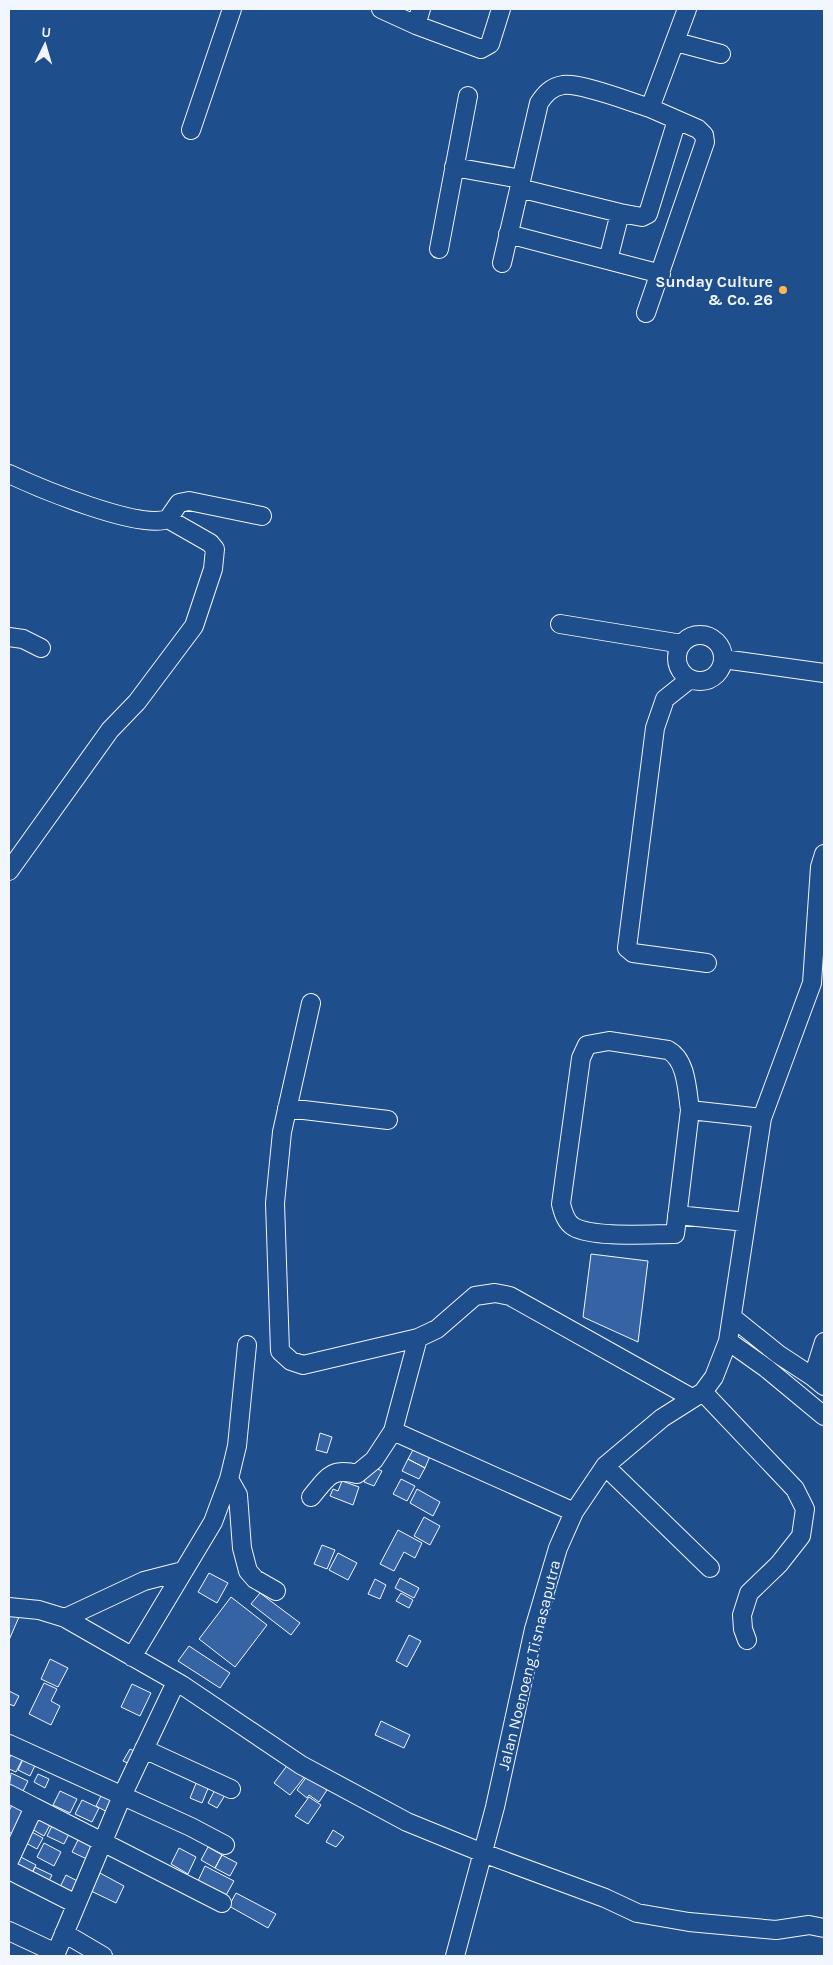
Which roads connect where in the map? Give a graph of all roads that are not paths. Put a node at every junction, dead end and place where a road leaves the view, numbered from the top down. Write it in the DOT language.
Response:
graph roads {
  1 [pos="232,9"];
  2 [pos="381,9"];
  3 [pos="501,9"];
  4 [pos="687,9"];
  5 [pos="419,17"];
  6 [pos="676,42"];
  7 [pos="721,54"];
  8 [pos="468,96"];
  9 [pos="650,108"];
  10 [pos="677,120"];
  11 [pos="191,130"];
  12 [pos="454,167"];
  13 [pos="520,184"];
  14 [pos="620,213"];
  15 [pos="508,234"];
  16 [pos="439,249"];
  17 [pos="608,260"];
  18 [pos="502,263"];
  19 [pos="661,274"];
  20 [pos="646,314"];
  21 [pos="9,474"];
  22 [pos="262,516"];
  23 [pos="168,519"];
  24 [pos="560,624"];
  25 [pos="9,637"];
  26 [pos="682,644"];
  27 [pos="41,648"];
  28 [pos="723,659"];
  29 [pos="824,673"];
  30 [pos="690,678"];
  31 [pos="14,853"];
  32 [pos="824,854"];
  33 [pos="9,871"];
  34 [pos="820,931"];
  35 [pos="707,963"];
  36 [pos="311,1003"];
  37 [pos="287,1108"];
  38 [pos="690,1110"];
  39 [pos="762,1118"];
  40 [pos="388,1120"];
  41 [pos="677,1215"];
  42 [pos="746,1222"];
  43 [pos="732,1317"];
  44 [pos="418,1338"];
  45 [pos="728,1341"];
  46 [pos="824,1342"];
  47 [pos="247,1345"];
  48 [pos="818,1382"];
  49 [pos="697,1395"];
  50 [pos="824,1416"];
  51 [pos="393,1431"];
  52 [pos="605,1466"];
  53 [pos="229,1479"];
  54 [pos="311,1498"];
  55 [pos="574,1512"];
  56 [pos="710,1568"];
  57 [pos="183,1571"];
  58 [pos="276,1592"];
  59 [pos="9,1607"];
  60 [pos="65,1618"];
  61 [pos="747,1640"];
  62 [pos="132,1657"];
  63 [pos="176,1682"];
  64 [pos="9,1744"];
  65 [pos="144,1749"];
  66 [pos="231,1789"];
  67 [pos="9,1794"];
  68 [pos="122,1796"];
  69 [pos="34,1807"];
  70 [pos="104,1841"];
  71 [pos="225,1845"];
  72 [pos="483,1853"];
  73 [pos="9,1861"];
  74 [pos="9,1870"];
  75 [pos="222,1903"];
  76 [pos="76,1904"];
  77 [pos="824,1928"];
  78 [pos="9,1931"];
  79 [pos="64,1933"];
  80 [pos="55,1955"];
  81 [pos="103,1956"];
  82 [pos="455,1956"];
  1 -- 11 [label="street"];
  2 -- 5 [label="street"];
  3 -- 5 [label="street"];
  4 -- 6 [label="street"];
  6 -- 7 [label="street"];
  6 -- 9 [label="street"];
  8 -- 12 [label="street"];
  9 -- 10 [label="street"];
  9 -- 13 [label="street"];
  10 -- 14 [label="street"];
  10 -- 19 [label="street"];
  12 -- 13 [label="street"];
  12 -- 16 [label="street"];
  13 -- 14 [label="street"];
  13 -- 15 [label="street"];
  14 -- 17 [label="street"];
  15 -- 17 [label="street"];
  15 -- 18 [label="street"];
  17 -- 19 [label="street"];
  19 -- 20 [label="street"];
  21 -- 23 [label="street"];
  22 -- 23 [label="street"];
  23 -- 31 [label="street"];
  24 -- 26 [label="street"];
  25 -- 27 [label="street"];
  26 -- 28 [label="street"];
  26 -- 30 [label="street"];
  28 -- 29 [label="street"];
  28 -- 30 [label="street"];
  30 -- 35 [label="street"];
  31 -- 33 [label="street"];
  32 -- 34 [label="street, Jalan Noenoeng Tisnasaputra"];
  34 -- 39 [label="street, Jalan Noenoeng Tisnasaputra"];
  36 -- 37 [label="street"];
  37 -- 40 [label="street"];
  37 -- 44 [label="street"];
  38 -- 39 [label="street"];
  38 -- 41 [label="street"];
  38 -- 41 [label="street"];
  39 -- 42 [label="street, Jalan Noenoeng Tisnasaputra"];
  41 -- 42 [label="street"];
  42 -- 43 [label="street, Jalan Noenoeng Tisnasaputra"];
  43 -- 45 [label="street, Jalan Noenoeng Tisnasaputra"];
  43 -- 48 [label="street"];
  44 -- 49 [label="street"];
  44 -- 51 [label="street"];
  45 -- 49 [label="street, Jalan Noenoeng Tisnasaputra"];
  45 -- 50 [label="street"];
  46 -- 48 [label="street"];
  47 -- 53 [label="street"];
  49 -- 52 [label="street, Jalan Noenoeng Tisnasaputra"];
  49 -- 61 [label="street"];
  51 -- 54 [label="street"];
  51 -- 55 [label="street"];
  52 -- 55 [label="street, Jalan Noenoeng Tisnasaputra"];
  52 -- 56 [label="street"];
  53 -- 57 [label="street"];
  53 -- 58 [label="street"];
  55 -- 72 [label="street, Jalan Noenoeng Tisnasaputra"];
  57 -- 60 [label="street"];
  57 -- 62 [label="street"];
  59 -- 60 [label="street"];
  60 -- 62 [label="street"];
  62 -- 63 [label="street"];
  63 -- 65 [label="street"];
  63 -- 72 [label="street"];
  64 -- 68 [label="street"];
  65 -- 66 [label="street"];
  65 -- 68 [label="street"];
  67 -- 69 [label="street"];
  68 -- 70 [label="street"];
  68 -- 71 [label="street"];
  69 -- 70 [label="street"];
  69 -- 73 [label="street"];
  70 -- 75 [label="street"];
  70 -- 76 [label="street"];
  72 -- 77 [label="street"];
  72 -- 82 [label="street, Jalan Noenoeng Tisnasaputra"];
  74 -- 76 [label="street"];
  76 -- 79 [label="street"];
  78 -- 80 [label="street"];
  79 -- 80 [label="street"];
  79 -- 81 [label="street"];
}
